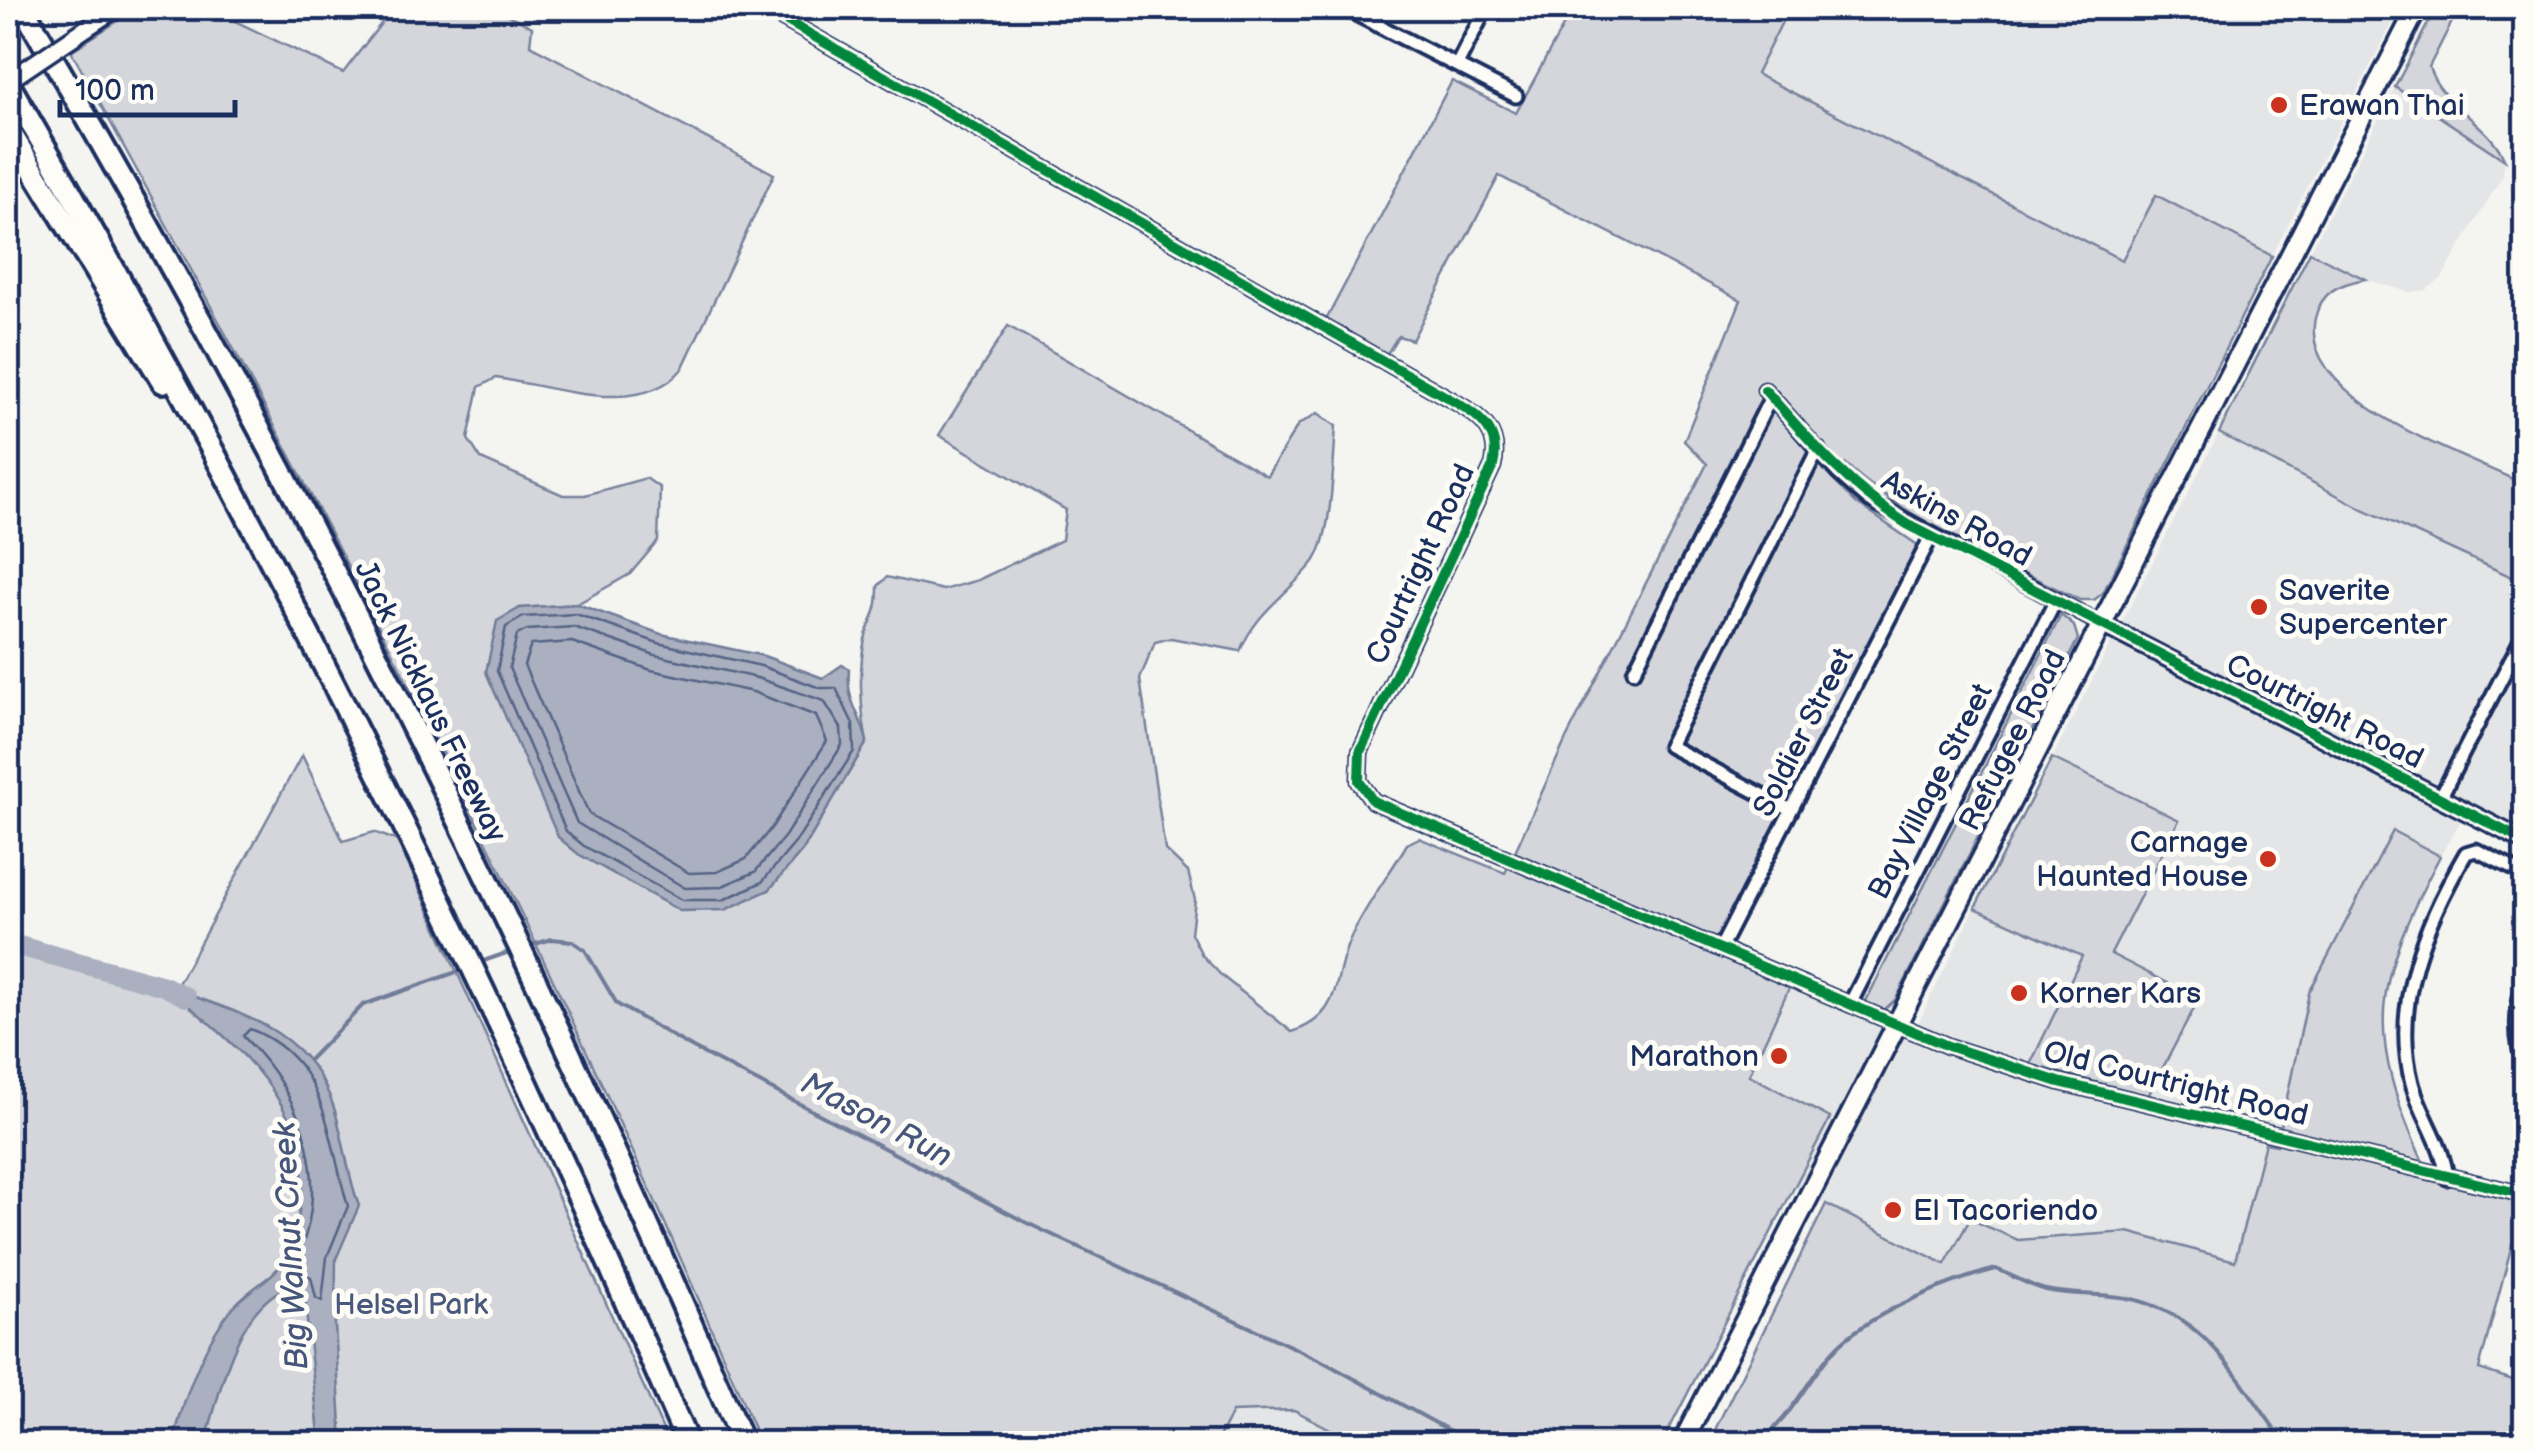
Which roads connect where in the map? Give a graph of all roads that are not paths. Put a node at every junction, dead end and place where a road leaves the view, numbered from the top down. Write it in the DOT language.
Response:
graph roads {
  1 [pos="23,8"];
  2 [pos="34,8"];
  3 [pos="117,8"];
  4 [pos="764,8"];
  5 [pos="1344,8"];
  6 [pos="1486,8"];
  7 [pos="2417,8"];
  8 [pos="42,40"];
  9 [pos="1456,65"];
  10 [pos="8,82"];
  11 [pos="1516,96"];
  12 [pos="8,128"];
  13 [pos="1818,450"];
  14 [pos="245,510"];
  15 [pos="1931,537"];
  16 [pos="2056,600"];
  17 [pos="2101,624"];
  18 [pos="2526,630"];
  19 [pos="1634,672"];
  20 [pos="2440,798"];
  21 [pos="1792,810"];
  22 [pos="2526,842"];
  23 [pos="2526,874"];
  24 [pos="1720,949"];
  25 [pos="2526,978"];
  26 [pos="1850,1004"];
  27 [pos="1897,1024"];
  28 [pos="2526,1068"];
  29 [pos="2447,1178"];
  30 [pos="2526,1195"];
  31 [pos="688,1444"];
  32 [pos="743,1444"];
  33 [pos="1682,1444"];
  1 -- 8 [label="highway, Jack Nicklaus Freeway"];
  2 -- 8 [label="highway"];
  3 -- 10 [label="street, bridge"];
  4 -- 24 [label="street, Courtright Road"];
  5 -- 9 [label="street"];
  6 -- 9 [label="street"];
  7 -- 17 [label="main road, Refugee Road"];
  8 -- 32 [label="highway, Jack Nicklaus Freeway"];
  9 -- 11 [label="street"];
  10 -- 14 [label="highway"];
  12 -- 14 [label="highway"];
  13 -- 15 [label="street, Askins Road"];
  13 -- 19 [label="street, Askins Road"];
  13 -- 21 [label="street"];
  14 -- 31 [label="highway"];
  15 -- 16 [label="street, Askins Road"];
  15 -- 21 [label="street, Soldier Street"];
  16 -- 17 [label="street, Askins Road"];
  16 -- 26 [label="street, Bay Village Street"];
  17 -- 20 [label="street, Courtright Road"];
  17 -- 27 [label="main road, Refugee Road"];
  18 -- 20 [label="street"];
  20 -- 22 [label="street, Courtright Road"];
  21 -- 24 [label="street, Soldier Street"];
  23 -- 29 [label="street"];
  24 -- 26 [label="street, Courtright Road"];
  25 -- 28 [label="street"];
  26 -- 27 [label="street, Courtright Road"];
  27 -- 29 [label="street, Old Courtright Road"];
  27 -- 33 [label="main road, Refugee Road"];
  29 -- 30 [label="street, Old Courtright Road"];
}
